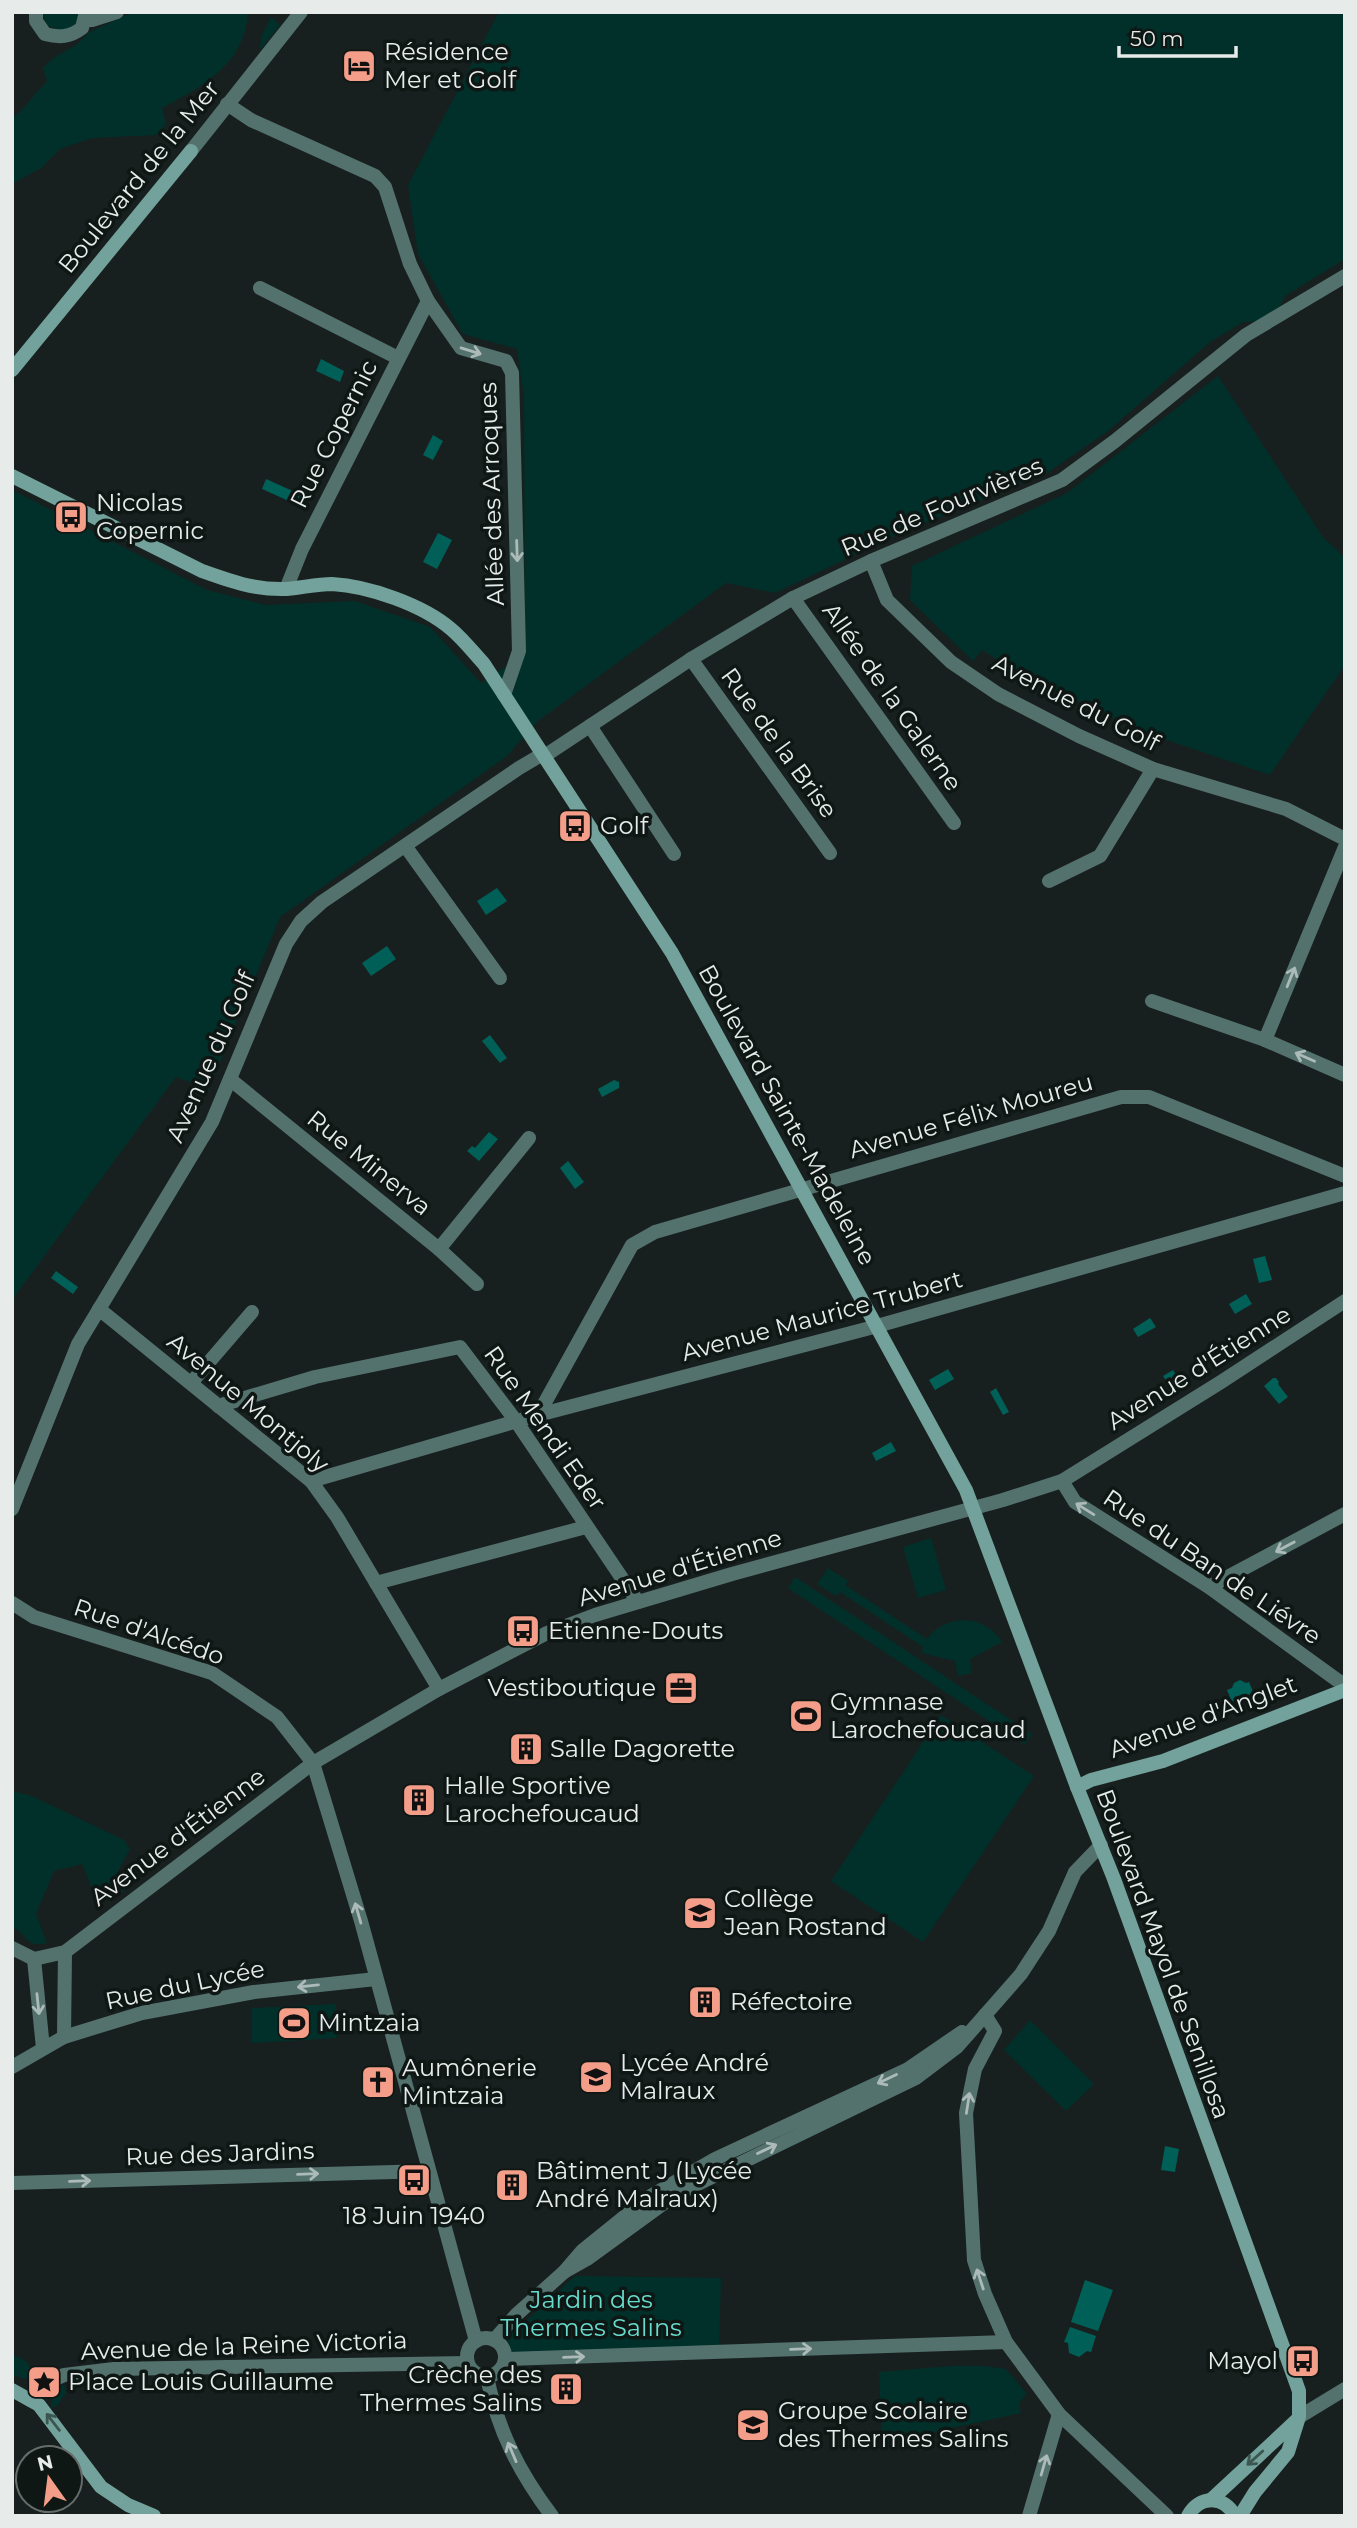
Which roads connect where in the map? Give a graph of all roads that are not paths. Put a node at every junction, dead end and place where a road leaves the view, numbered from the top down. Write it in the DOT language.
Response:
graph roads {
  1 [pos="36,12"];
  2 [pos="117,12"];
  3 [pos="301,12"];
  4 [pos="86,16"];
  5 [pos="227,104"];
  6 [pos="1345,276"];
  7 [pos="260,288"];
  8 [pos="428,301"];
  9 [pos="398,358"];
  10 [pos="12,370"];
  11 [pos="12,476"];
  12 [pos="871,561"];
  13 [pos="286,589"];
  14 [pos="793,598"];
  15 [pos="691,659"];
  16 [pos="504,695"];
  17 [pos="590,726"];
  18 [pos="541,755"];
  19 [pos="1153,769"];
  20 [pos="954,823"];
  21 [pos="1345,839"];
  22 [pos="406,846"];
  23 [pos="1345,847"];
  24 [pos="830,853"];
  25 [pos="674,854"];
  26 [pos="1049,881"];
  27 [pos="500,978"];
  28 [pos="1152,1001"];
  29 [pos="1265,1040"];
  30 [pos="1345,1075"];
  31 [pos="231,1080"];
  32 [pos="529,1138"];
  33 [pos="1345,1176"];
  34 [pos="802,1188"];
  35 [pos="1345,1194"];
  36 [pos="439,1250"];
  37 [pos="477,1284"];
  38 [pos="1345,1301"];
  39 [pos="99,1309"];
  40 [pos="251,1312"];
  41 [pos="877,1326"];
  42 [pos="191,1382"];
  43 [pos="218,1406"];
  44 [pos="538,1415"];
  45 [pos="516,1421"];
  46 [pos="311,1481"];
  47 [pos="1062,1481"];
  48 [pos="974,1508"];
  49 [pos="12,1509"];
  50 [pos="1345,1514"];
  51 [pos="586,1527"];
  52 [pos="376,1583"];
  53 [pos="1209,1587"];
  54 [pos="638,1602"];
  55 [pos="12,1603"];
  56 [pos="1345,1684"];
  57 [pos="439,1689"];
  58 [pos="1345,1690"];
  59 [pos="313,1763"];
  60 [pos="1077,1787"];
  61 [pos="1101,1845"];
  62 [pos="12,1948"];
  63 [pos="65,1952"];
  64 [pos="34,1959"];
  65 [pos="376,1979"];
  66 [pos="985,2015"];
  67 [pos="64,2038"];
  68 [pos="43,2048"];
  69 [pos="12,2067"];
  70 [pos="429,2171"];
  71 [pos="12,2183"];
  72 [pos="494,2340"];
  73 [pos="475,2341"];
  74 [pos="1006,2342"];
  75 [pos="506,2359"];
  76 [pos="467,2363"];
  77 [pos="487,2377"];
  78 [pos="1345,2389"];
  79 [pos="12,2390"];
  80 [pos="30,2400"];
  81 [pos="1059,2414"];
  82 [pos="1299,2417"];
  83 [pos="1212,2500"];
  84 [pos="154,2516"];
  85 [pos="552,2516"];
  86 [pos="1029,2516"];
  87 [pos="1167,2516"];
  88 [pos="1188,2516"];
  89 [pos="1238,2516"];
  1 -- 4 [label="street"];
  2 -- 4 [label="street"];
  3 -- 5 [label="street, Boulevard de la Mer"];
  5 -- 8 [label="street, Allée des Arroques"];
  5 -- 10 [label="street, Boulevard de la Mer"];
  6 -- 12 [label="street, Rue de Fourvières"];
  7 -- 9 [label="street"];
  8 -- 9 [label="street, Rue Copernic"];
  8 -- 16 [label="street, Allée des Arroques, one-way"];
  9 -- 13 [label="street, Rue Copernic"];
  11 -- 13 [label="street, Boulevard Sainte-Madeleine"];
  12 -- 14 [label="street, Rue de Fourvières"];
  12 -- 19 [label="street, Avenue du Golf"];
  13 -- 16 [label="street, Boulevard Sainte-Madeleine"];
  14 -- 15 [label="street, Rue de Fourvières"];
  14 -- 20 [label="street, Allée de la Galerne"];
  15 -- 17 [label="street, Rue de Fourvières"];
  15 -- 24 [label="street, Rue de la Brise"];
  16 -- 18 [label="street, Boulevard Sainte-Madeleine"];
  17 -- 18 [label="street, Rue de Fourvières"];
  17 -- 25 [label="street"];
  18 -- 22 [label="street, Avenue du Golf"];
  18 -- 34 [label="street, Boulevard Sainte-Madeleine"];
  19 -- 21 [label="street, Avenue du Golf"];
  19 -- 26 [label="street"];
  22 -- 27 [label="street"];
  22 -- 31 [label="street, Avenue du Golf"];
  29 -- 23 [label="street, one-way"];
  28 -- 29 [label="street"];
  30 -- 29 [label="street, one-way"];
  31 -- 36 [label="street, Rue Minerva"];
  31 -- 39 [label="street, Avenue du Golf"];
  32 -- 36 [label="street"];
  33 -- 34 [label="street, Avenue Félix Moureu"];
  34 -- 41 [label="street, Boulevard Sainte-Madeleine"];
  34 -- 44 [label="street, Avenue Félix Moureu"];
  35 -- 41 [label="street, Avenue Maurice Trubert"];
  36 -- 37 [label="street, Rue Minerva"];
  38 -- 47 [label="street, Avenue d'Étienne"];
  39 -- 42 [label="street, Avenue Montjoly"];
  39 -- 49 [label="street, Avenue du Golf"];
  40 -- 42 [label="street"];
  41 -- 44 [label="street, Avenue Maurice Trubert"];
  41 -- 48 [label="street, Boulevard Sainte-Madeleine"];
  42 -- 43 [label="street, Avenue Montjoly"];
  43 -- 45 [label="street, Rue Mendi Eder"];
  43 -- 46 [label="street, Avenue Montjoly"];
  44 -- 45 [label="street, Avenue Maurice Trubert"];
  45 -- 46 [label="street, Avenue Maurice Trubert"];
  45 -- 51 [label="street, Rue Mendi Eder"];
  46 -- 52 [label="street, Avenue Montjoly"];
  47 -- 48 [label="street, Avenue d'Étienne"];
  53 -- 47 [label="street, Rue du Ban de Liévre, one-way"];
  48 -- 54 [label="street, Avenue d'Étienne"];
  48 -- 60 [label="street, Boulevard Mayol de Senillosa"];
  50 -- 53 [label="street, one-way"];
  51 -- 52 [label="street"];
  51 -- 54 [label="street, Rue Mendi Eder"];
  52 -- 57 [label="street, Avenue Montjoly"];
  53 -- 56 [label="street, Rue du Ban de Liévre"];
  54 -- 57 [label="street, Avenue d'Étienne"];
  55 -- 59 [label="street, Rue d'Alcédo"];
  57 -- 59 [label="street, Avenue d'Étienne"];
  58 -- 60 [label="street, Avenue d'Anglet"];
  59 -- 63 [label="street, Avenue d'Étienne"];
  65 -- 59 [label="street, Rue d'Alcédo, one-way"];
  60 -- 61 [label="street, Boulevard Mayol de Senillosa"];
  61 -- 66 [label="street"];
  61 -- 82 [label="street, Boulevard Mayol de Senillosa"];
  62 -- 64 [label="street"];
  63 -- 64 [label="street, Avenue d'Étienne"];
  63 -- 67 [label="street"];
  64 -- 68 [label="street, one-way"];
  65 -- 67 [label="street, Rue du Lycée, one-way"];
  65 -- 70 [label="street, Rue d'Alcédo"];
  66 -- 72 [label="street"];
  74 -- 66 [label="street, one-way"];
  67 -- 68 [label="street, Rue du Lycée"];
  68 -- 69 [label="street, Rue du Lycée"];
  71 -- 70 [label="street, Rue des Jardins, one-way"];
  70 -- 73 [label="street, Rue d'Alcédo"];
  72 -- 73 [label="street"];
  72 -- 75 [label="street"];
  73 -- 76 [label="street"];
  75 -- 74 [label="street, one-way"];
  74 -- 81 [label="street"];
  75 -- 77 [label="street"];
  76 -- 77 [label="street"];
  76 -- 80 [label="street, Avenue de la Reine Victoria"];
  85 -- 77 [label="street, one-way"];
  78 -- 82 [label="street"];
  79 -- 80 [label="street"];
  84 -- 80 [label="street, one-way"];
  86 -- 81 [label="street, one-way"];
  81 -- 87 [label="street"];
  82 -- 83 [label="street, one-way"];
  82 -- 89 [label="street, Boulevard Mayol de Senillosa"];
  83 -- 88 [label="street"];
  83 -- 89 [label="street"];
}
